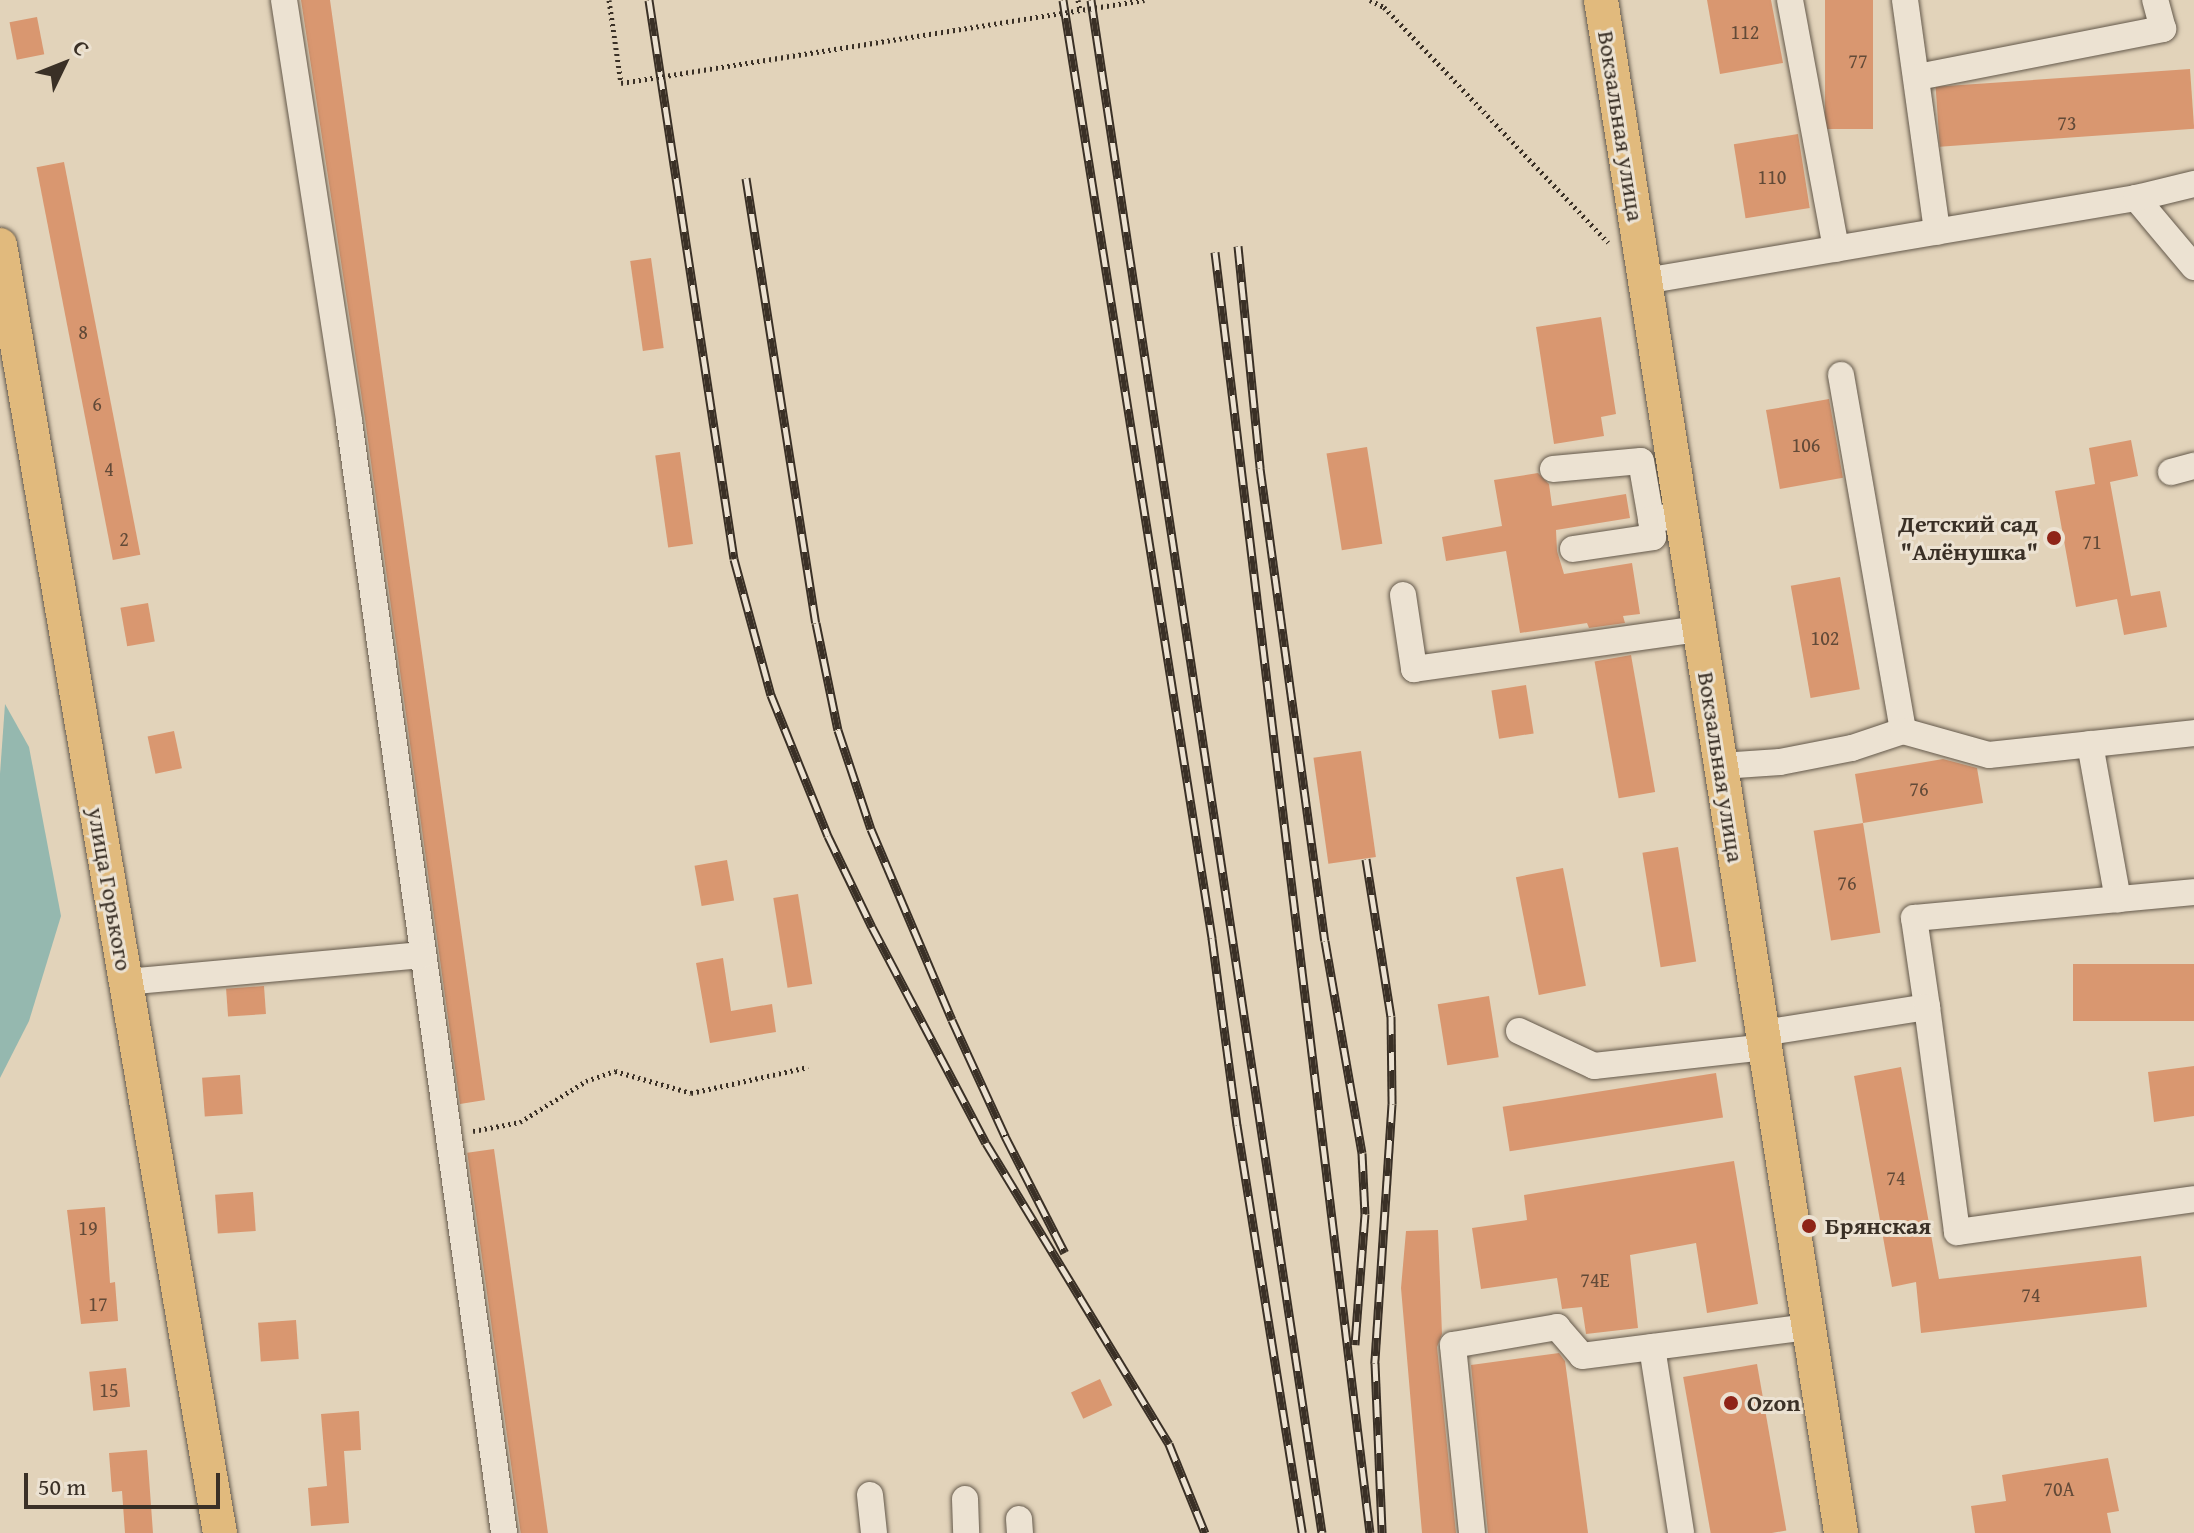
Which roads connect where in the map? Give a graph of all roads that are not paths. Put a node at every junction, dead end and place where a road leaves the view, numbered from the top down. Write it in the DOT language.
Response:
graph roads {
  1 [pos="284,0"];
  2 [pos="1601,0"];
  3 [pos="1790,0"];
  4 [pos="1905,0"];
  5 [pos="2155,0"];
  6 [pos="1918,77"];
  7 [pos="2194,184"];
  8 [pos="2136,198"];
  9 [pos="1937,232"];
  10 [pos="0,245"];
  11 [pos="1836,249"];
  12 [pos="2194,267"];
  13 [pos="1645,281"];
  14 [pos="1841,375"];
  15 [pos="1553,469"];
  16 [pos="1666,518"];
  17 [pos="1573,549"];
  18 [pos="1403,595"];
  19 [pos="1699,629"];
  20 [pos="1903,731"];
  21 [pos="2194,733"];
  22 [pos="2090,744"];
  23 [pos="1721,766"];
  24 [pos="2194,892"];
  25 [pos="2118,900"];
  26 [pos="423,955"];
  27 [pos="126,982"];
  28 [pos="1927,1007"];
  29 [pos="1519,1031"];
  30 [pos="1764,1040"];
  31 [pos="2194,1199"];
  32 [pos="1809,1327"];
  33 [pos="1652,1347"];
  34 [pos="870,1495"];
  35 [pos="965,1499"];
  36 [pos="220,1533"];
  37 [pos="504,1533"];
  38 [pos="874,1533"];
  39 [pos="966,1533"];
  40 [pos="1472,1533"];
  41 [pos="1681,1533"];
  42 [pos="1841,1533"];
  1 -- 26 [label="lane"];
  2 -- 13 [label="main road, Вокзальная улица"];
  3 -- 11 [label="lane"];
  4 -- 6 [label="lane"];
  5 -- 6 [label="lane"];
  6 -- 9 [label="lane"];
  7 -- 8 [label="lane"];
  8 -- 9 [label="lane"];
  8 -- 12 [label="lane"];
  9 -- 11 [label="lane"];
  10 -- 27 [label="main road, улица Горького"];
  11 -- 13 [label="lane"];
  13 -- 16 [label="main road, Вокзальная улица"];
  14 -- 20 [label="lane"];
  15 -- 16 [label="lane"];
  16 -- 17 [label="lane"];
  16 -- 19 [label="main road, Вокзальная улица"];
  18 -- 19 [label="lane"];
  19 -- 23 [label="main road, Вокзальная улица"];
  20 -- 22 [label="lane"];
  20 -- 23 [label="lane"];
  21 -- 22 [label="lane"];
  22 -- 25 [label="lane"];
  23 -- 30 [label="main road, Вокзальная улица"];
  24 -- 25 [label="lane"];
  25 -- 28 [label="lane"];
  26 -- 27 [label="lane"];
  26 -- 37 [label="lane"];
  27 -- 36 [label="main road, улица Горького"];
  28 -- 30 [label="lane"];
  28 -- 31 [label="lane"];
  29 -- 30 [label="lane"];
  30 -- 32 [label="main road, Вокзальная улица"];
  32 -- 33 [label="lane"];
  32 -- 42 [label="main road, Вокзальная улица"];
  33 -- 40 [label="lane"];
  33 -- 41 [label="lane"];
  34 -- 38 [label="lane"];
  35 -- 39 [label="lane"];
}
